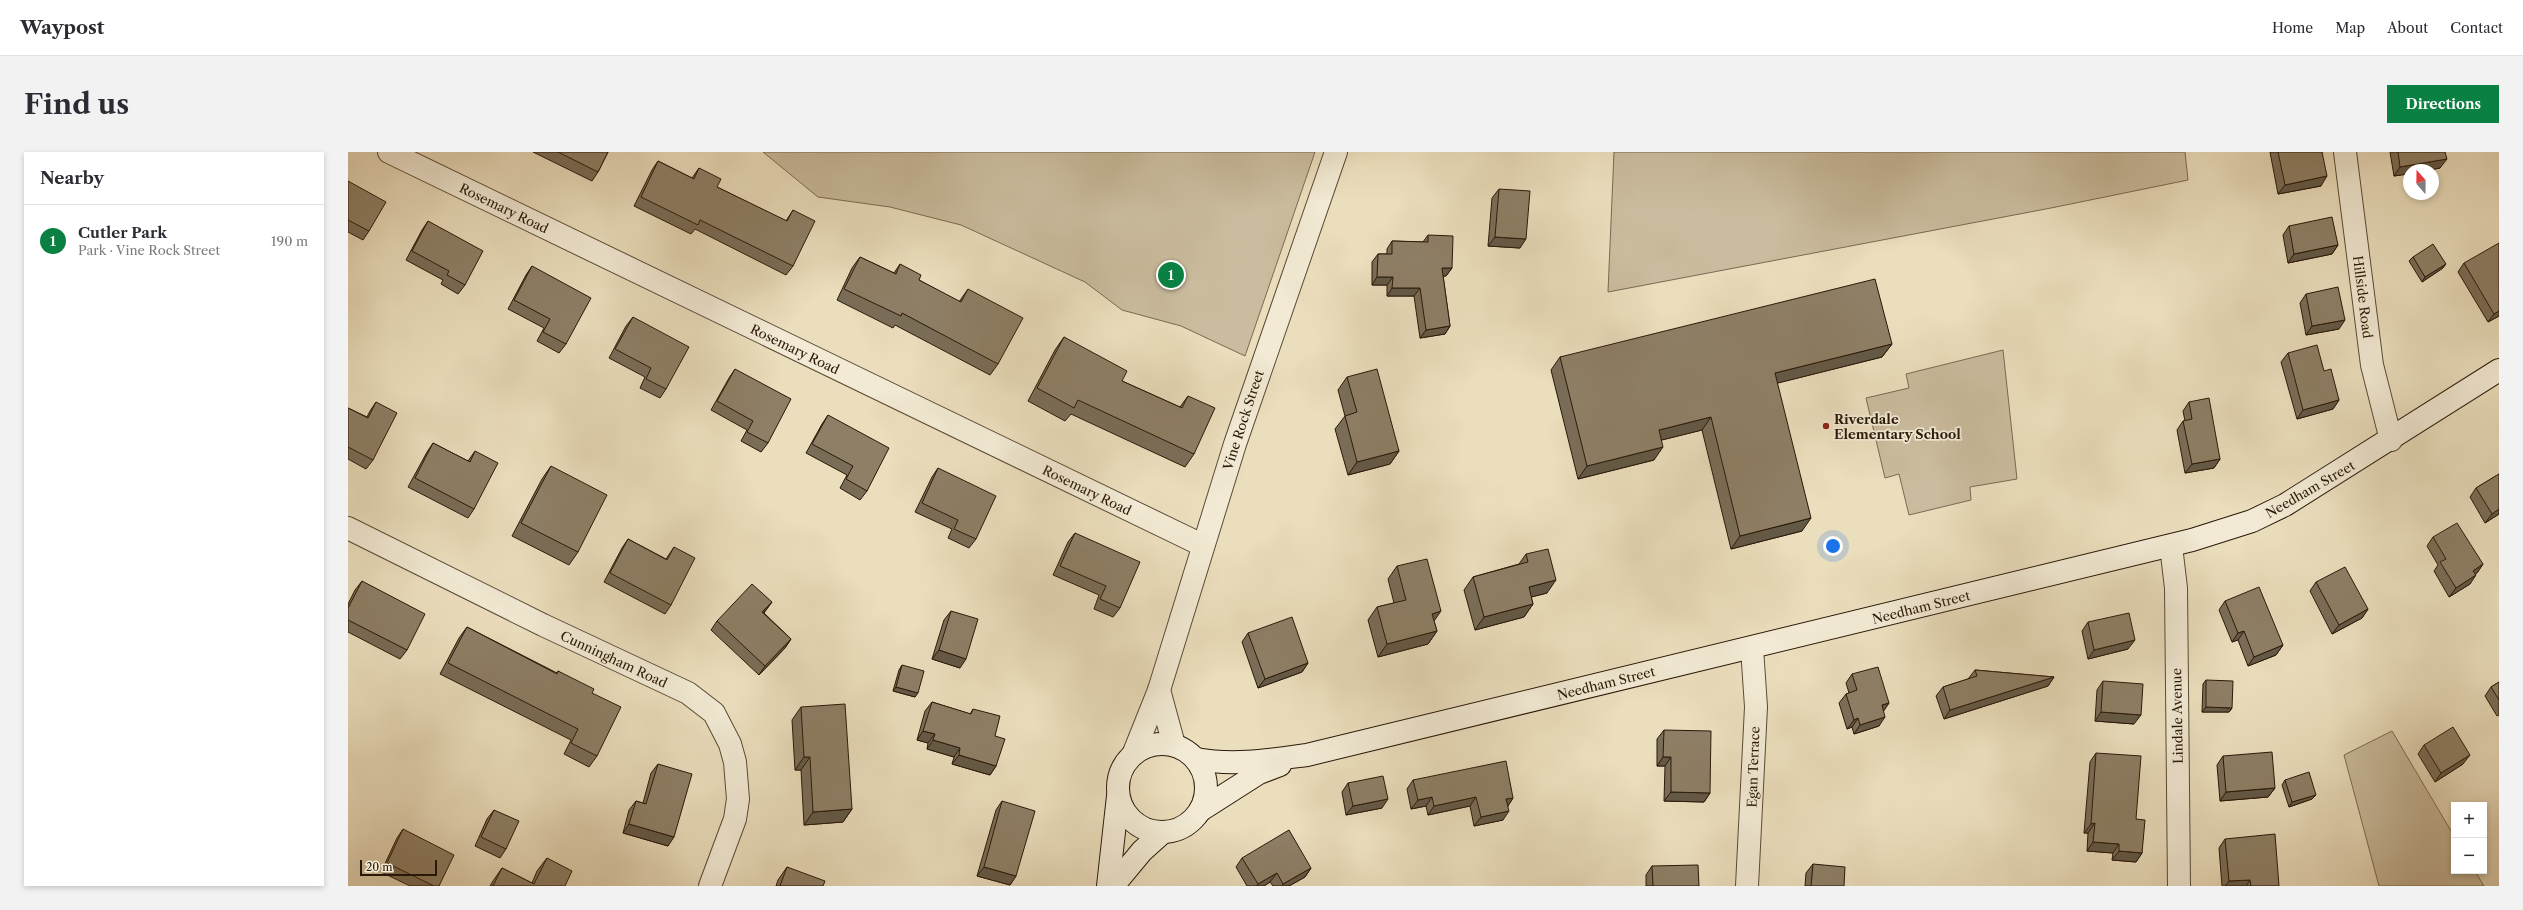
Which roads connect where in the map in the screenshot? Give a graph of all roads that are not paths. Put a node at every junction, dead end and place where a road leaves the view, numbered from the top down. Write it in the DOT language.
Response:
graph roads {
  1 [pos="389,152"];
  2 [pos="1336,152"];
  3 [pos="2345,152"];
  4 [pos="2499,370"];
  5 [pos="2391,440"];
  6 [pos="348,528"];
  7 [pos="1202,545"];
  8 [pos="2171,546"];
  9 [pos="1752,648"];
  10 [pos="1159,690"];
  11 [pos="1174,745"];
  12 [pos="1133,755"];
  13 [pos="1307,755"];
  14 [pos="1196,759"];
  15 [pos="1118,795"];
  16 [pos="1201,810"];
  17 [pos="1162,833"];
  18 [pos="710,886"];
  19 [pos="1108,886"];
  20 [pos="1113,886"];
  21 [pos="1747,886"];
  22 [pos="2179,886"];
  1 -- 7 [label="street, Rosemary Road"];
  2 -- 7 [label="street, Vine Rock Street"];
  3 -- 5 [label="street, Hillside Road"];
  4 -- 5 [label="street, Needham Street"];
  5 -- 8 [label="street, Needham Street"];
  6 -- 18 [label="street, Cunningham Road"];
  7 -- 10 [label="street, Vine Rock Street"];
  8 -- 9 [label="street, Needham Street"];
  8 -- 22 [label="street, Lindale Avenue"];
  9 -- 13 [label="street, Needham Street"];
  9 -- 21 [label="street, Egan Terrace"];
  10 -- 11 [label="street"];
  10 -- 12 [label="street, Vine Rock Street"];
  11 -- 12 [label="street"];
  11 -- 14 [label="street"];
  12 -- 15 [label="street"];
  13 -- 14 [label="street, Needham Street"];
  13 -- 16 [label="street, Needham Street"];
  14 -- 16 [label="street"];
  15 -- 17 [label="street"];
  15 -- 19 [label="street"];
  16 -- 17 [label="street"];
  17 -- 20 [label="street"];
}
